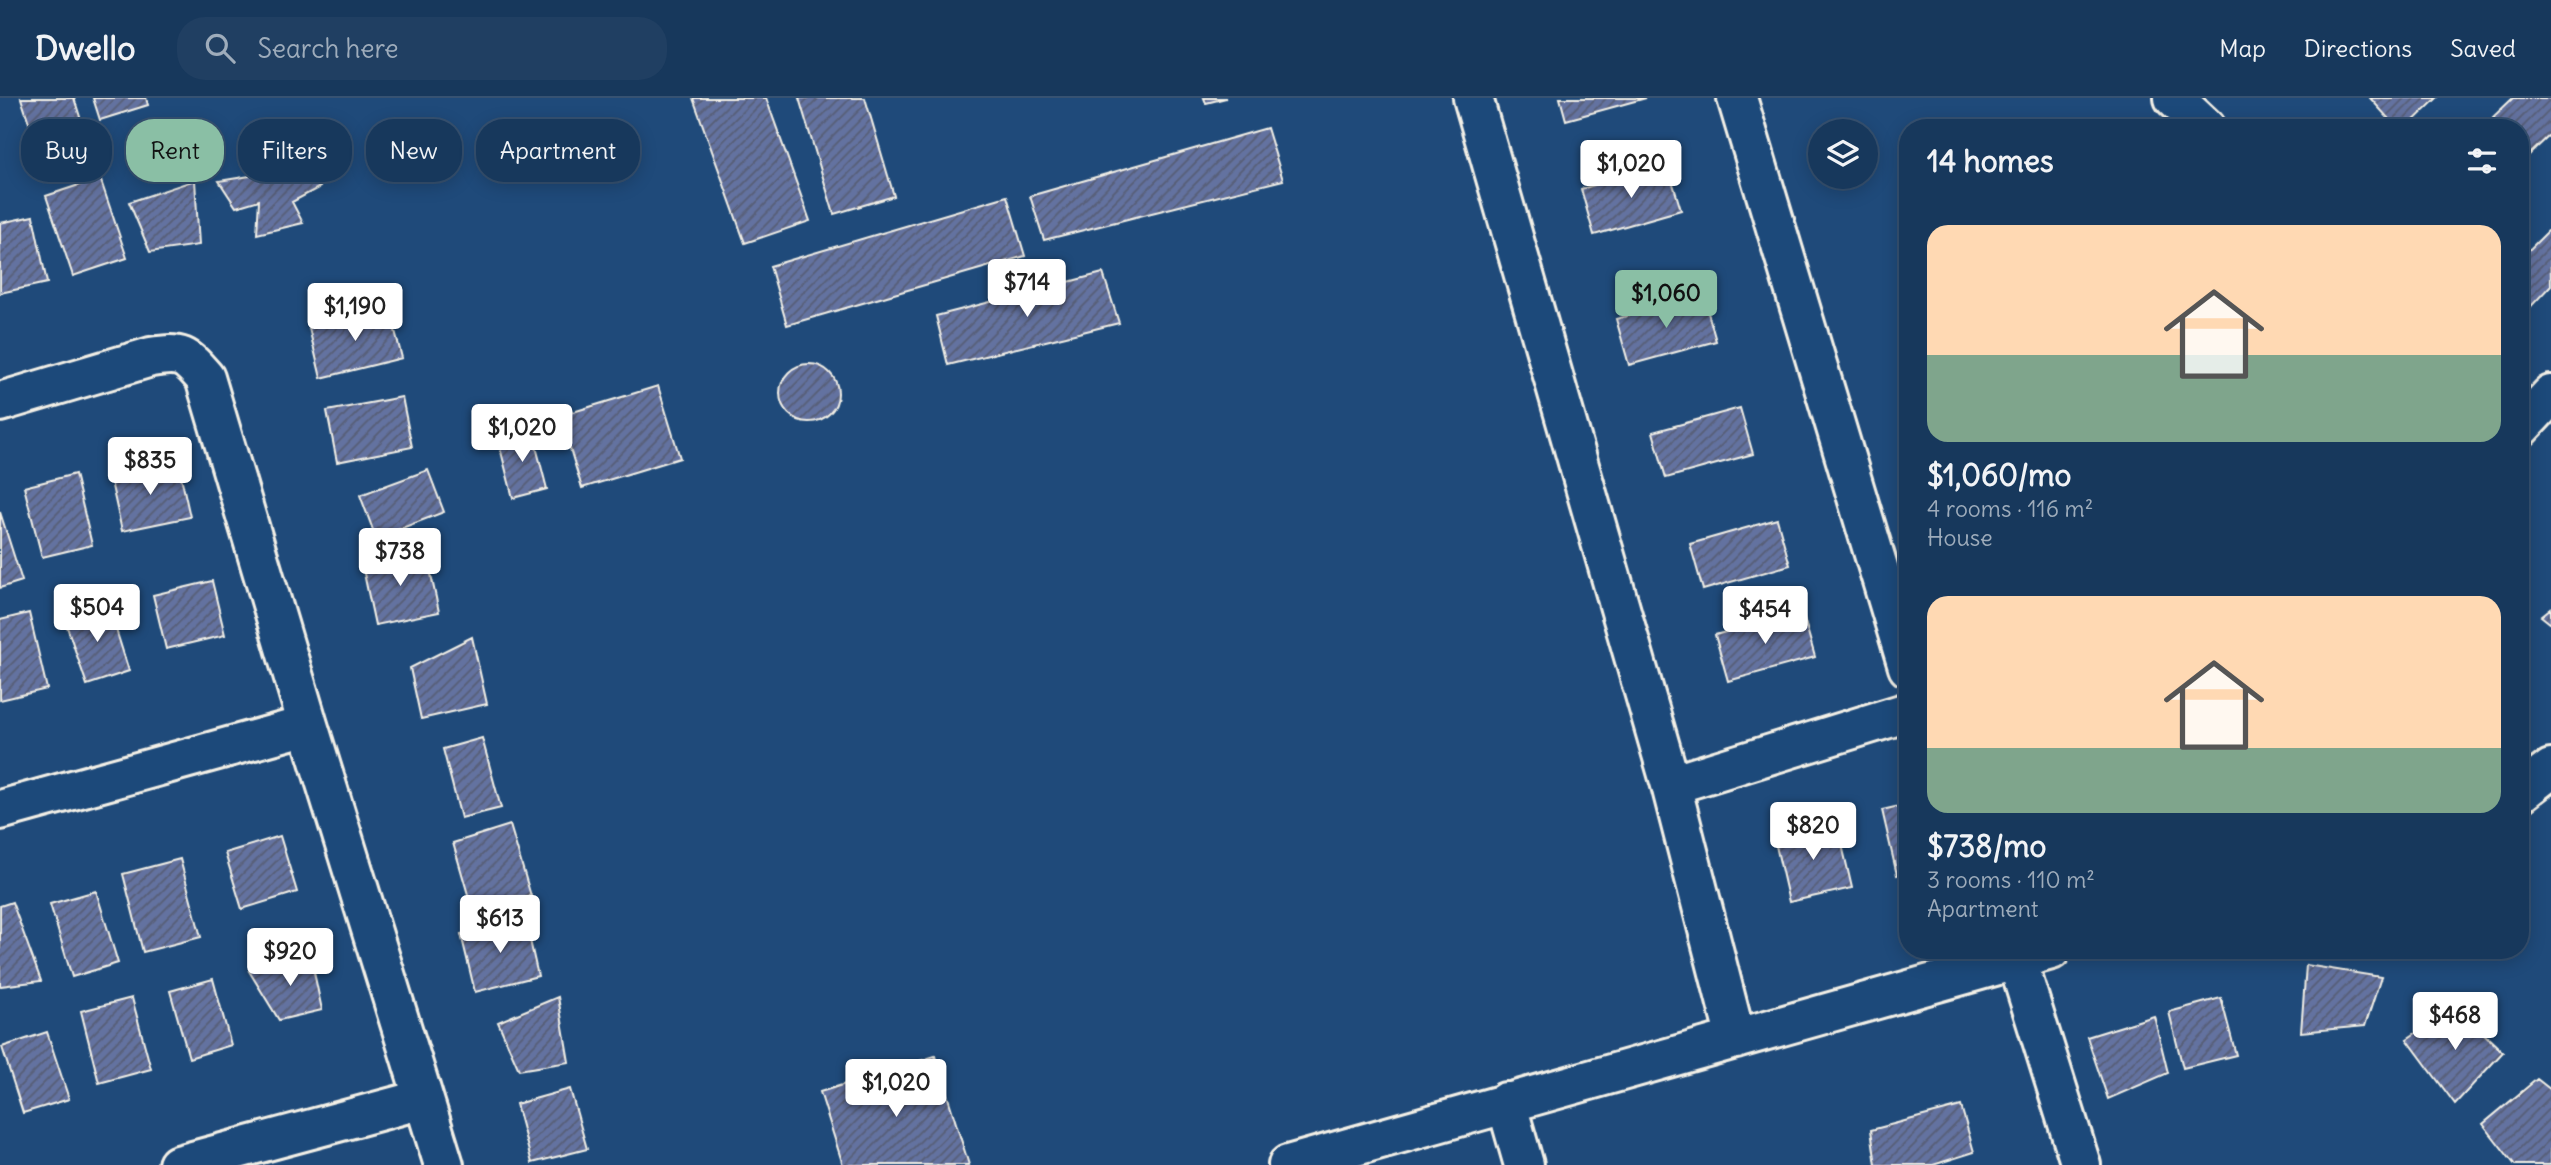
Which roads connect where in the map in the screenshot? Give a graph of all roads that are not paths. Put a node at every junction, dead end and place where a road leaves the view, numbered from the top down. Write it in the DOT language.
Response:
graph roads {
  1 [pos="1473,98"];
  2 [pos="1737,98"];
  3 [pos="2174,98"];
  4 [pos="2196,119"];
  5 [pos="2551,396"];
  6 [pos="0,402"];
  7 [pos="2529,418"];
  8 [pos="1899,637"];
  9 [pos="1899,715"];
  10 [pos="308,725"];
  11 [pos="2551,769"];
  12 [pos="1671,785"];
  13 [pos="2529,786"];
  14 [pos="0,810"];
  15 [pos="2020,959"];
  16 [pos="2035,959"];
  17 [pos="1736,1040"];
  18 [pos="423,1099"];
  19 [pos="1506,1102"];
  20 [pos="178,1165"];
  21 [pos="444,1165"];
  22 [pos="1288,1165"];
  23 [pos="1524,1165"];
  24 [pos="2081,1165"];
  1 -- 12 [label="street"];
  2 -- 8 [label="street"];
  3 -- 4 [label="street"];
  5 -- 7 [label="street"];
  6 -- 10 [label="street"];
  9 -- 12 [label="street"];
  10 -- 14 [label="street"];
  10 -- 18 [label="street"];
  11 -- 13 [label="street"];
  12 -- 17 [label="street"];
  15 -- 17 [label="street"];
  16 -- 24 [label="street"];
  17 -- 19 [label="street"];
  18 -- 20 [label="street"];
  18 -- 21 [label="street"];
  19 -- 22 [label="street"];
  19 -- 23 [label="street"];
}
